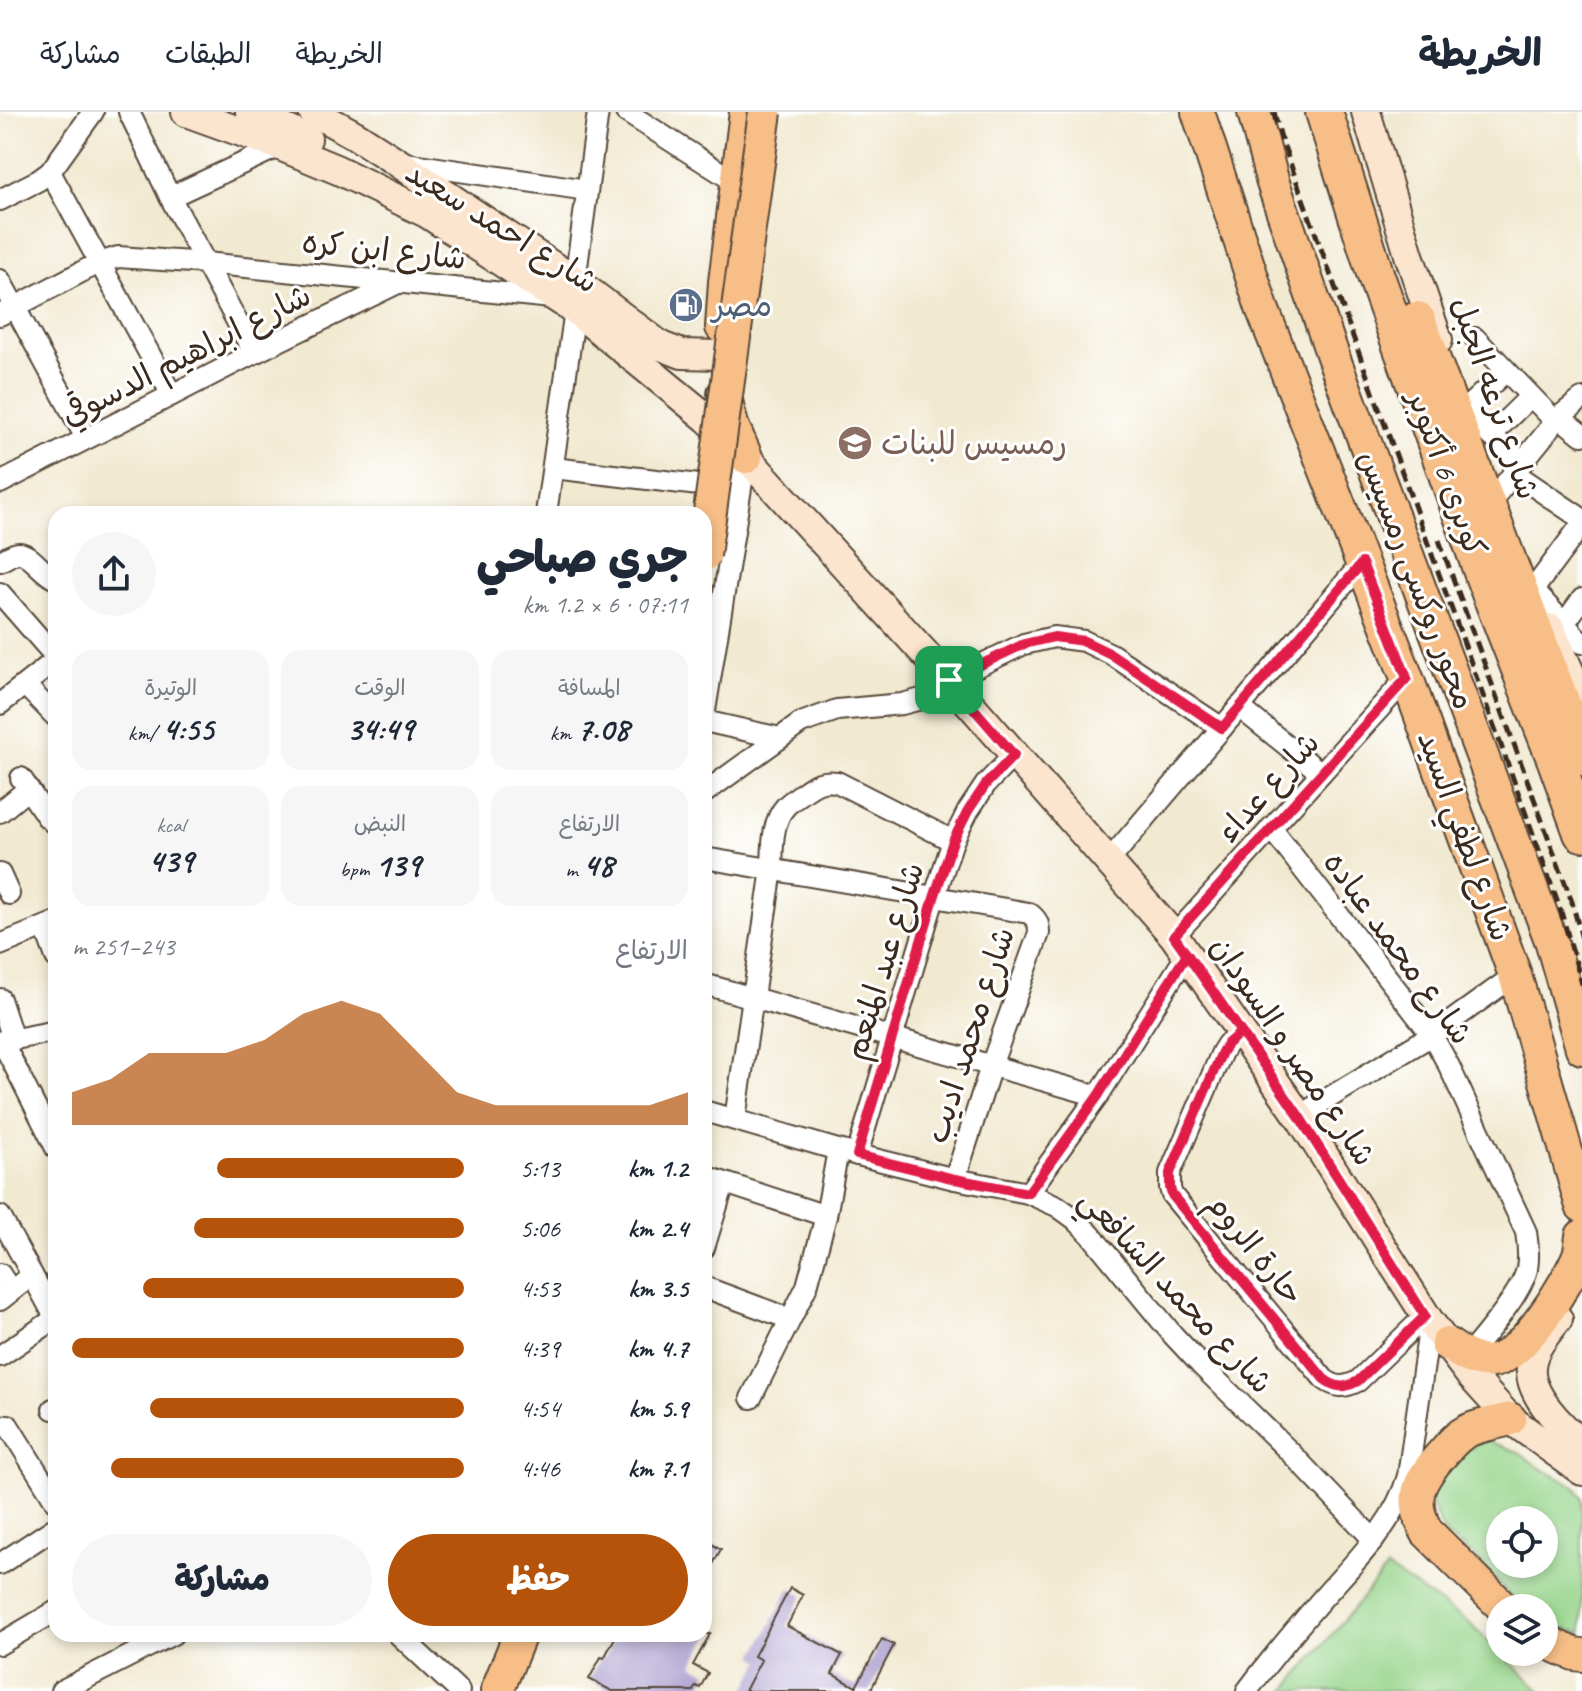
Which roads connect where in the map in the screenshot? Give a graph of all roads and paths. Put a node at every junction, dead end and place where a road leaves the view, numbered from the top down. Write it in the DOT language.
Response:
graph roads {
  1 [pos="93,112"];
  2 [pos="129,112"];
  3 [pos="186,112"];
  4 [pos="250,112"];
  5 [pos="313,112"];
  6 [pos="598,112"];
  7 [pos="626,112"];
  8 [pos="746,112"];
  9 [pos="765,112"];
  10 [pos="1198,112"];
  11 [pos="1254,112"];
  12 [pos="1324,112"];
  13 [pos="1350,112"];
  14 [pos="1366,112"];
  15 [pos="280,146"];
  16 [pos="397,162"];
  17 [pos="50,172"];
  18 [pos="737,183"];
  19 [pos="587,190"];
  20 [pos="170,197"];
  21 [pos="0,200"];
  22 [pos="428,214"];
  23 [pos="100,263"];
  24 [pos="206,263"];
  25 [pos="0,280"];
  26 [pos="400,282"];
  27 [pos="569,296"];
  28 [pos="7,311"];
  29 [pos="1475,338"];
  30 [pos="254,353"];
  31 [pos="720,355"];
  32 [pos="1506,371"];
  33 [pos="172,395"];
  34 [pos="1530,397"];
  35 [pos="1582,399"];
  36 [pos="1462,412"];
  37 [pos="708,419"];
  38 [pos="1557,419"];
  39 [pos="1491,435"];
  40 [pos="1582,435"];
  41 [pos="86,438"];
  42 [pos="746,457"];
  43 [pos="1518,466"];
  44 [pos="553,468"];
  45 [pos="0,483"];
  46 [pos="697,500"];
  47 [pos="1492,500"];
  48 [pos="547,506"];
  49 [pos="711,506"];
  50 [pos="1582,522"];
  51 [pos="0,561"];
  52 [pos="1362,563"];
  53 [pos="48,576"];
  54 [pos="1533,590"];
  55 [pos="0,593"];
  56 [pos="1582,599"];
  57 [pos="1564,624"];
  58 [pos="1582,643"];
  59 [pos="48,646"];
  60 [pos="48,666"];
  61 [pos="712,669"];
  62 [pos="1407,678"];
  63 [pos="949,680"];
  64 [pos="25,685"];
  65 [pos="1582,699"];
  66 [pos="0,704"];
  67 [pos="1239,707"];
  68 [pos="48,709"];
  69 [pos="712,721"];
  70 [pos="1222,728"];
  71 [pos="780,738"];
  72 [pos="1014,755"];
  73 [pos="1582,757"];
  74 [pos="1321,773"];
  75 [pos="712,787"];
  76 [pos="0,811"];
  77 [pos="48,818"];
  78 [pos="1271,828"];
  79 [pos="1582,833"];
  80 [pos="953,841"];
  81 [pos="712,859"];
  82 [pos="1108,862"];
  83 [pos="772,869"];
  84 [pos="0,874"];
  85 [pos="9,894"];
  86 [pos="934,898"];
  87 [pos="48,925"];
  88 [pos="0,945"];
  89 [pos="1180,945"];
  90 [pos="1515,975"];
  91 [pos="712,986"];
  92 [pos="752,997"];
  93 [pos="0,999"];
  94 [pos="1241,1032"];
  95 [pos="48,1033"];
  96 [pos="1432,1035"];
  97 [pos="892,1038"];
  98 [pos="5,1041"];
  99 [pos="1582,1048"];
  100 [pos="991,1066"];
  101 [pos="1098,1096"];
  102 [pos="712,1113"];
  103 [pos="1299,1116"];
  104 [pos="735,1119"];
  105 [pos="48,1131"];
  106 [pos="847,1152"];
  107 [pos="712,1179"];
  108 [pos="955,1179"];
  109 [pos="724,1183"];
  110 [pos="1028,1193"];
  111 [pos="1582,1206"];
  112 [pos="0,1216"];
  113 [pos="826,1216"];
  114 [pos="712,1222"];
  115 [pos="1582,1236"];
  116 [pos="32,1275"];
  117 [pos="1582,1281"];
  118 [pos="4,1288"];
  119 [pos="712,1290"];
  120 [pos="48,1300"];
  121 [pos="48,1315"];
  122 [pos="790,1319"];
  123 [pos="1446,1340"];
  124 [pos="0,1356"];
  125 [pos="751,1398"];
  126 [pos="1510,1419"];
  127 [pos="8,1425"];
  128 [pos="1582,1443"];
  129 [pos="1582,1471"];
  130 [pos="48,1489"];
  131 [pos="1411,1491"];
  132 [pos="48,1532"];
  133 [pos="1374,1540"];
  134 [pos="0,1564"];
  135 [pos="1490,1594"];
  136 [pos="48,1616"];
  137 [pos="157,1642"];
  138 [pos="407,1642"];
  139 [pos="517,1642"];
  140 [pos="540,1642"];
  141 [pos="0,1644"];
  142 [pos="1558,1647"];
  143 [pos="1582,1655"];
  144 [pos="61,1691"];
  145 [pos="459,1691"];
  146 [pos="497,1691"];
  147 [pos="521,1691"];
  148 [pos="1247,1691"];
  1 -- 17 [label="street"];
  2 -- 20 [label="street"];
  3 -- 15 [label="main road, شارع احمد سعيد"];
  4 -- 22 [label="main road"];
  5 -- 16 [label="main road, شارع احمد سعيد"];
  6 -- 19 [label="street"];
  7 -- 18 [label="street"];
  8 -- 18 [label="main road"];
  9 -- 49 [label="main road, bridge"];
  10 -- 52 [label="main road, شارع لطفي السيد"];
  11 -- 99 [label="main road, محور روكسى رمسيس"];
  12 -- 79 [label="highway, كوبرى 6 أكتوبر"];
  13 -- 73 [label="highway, كوبرى 6 أكتوبر"];
  14 -- 36 [label="main road, شارع ترعه الجبل"];
  15 -- 20 [label="street"];
  15 -- 22 [label="main road, شارع احمد سعيد"];
  16 -- 19 [label="street"];
  16 -- 27 [label="main road, شارع احمد سعيد"];
  17 -- 21 [label="street"];
  17 -- 23 [label="street"];
  18 -- 31 [label="main road"];
  19 -- 27 [label="street"];
  20 -- 24 [label="street"];
  22 -- 27 [label="main road, شارع احمد سعيد"];
  23 -- 24 [label="street, شارع ابن كره"];
  23 -- 28 [label="street"];
  23 -- 33 [label="street"];
  24 -- 26 [label="street, شارع ابن كره"];
  24 -- 30 [label="street"];
  25 -- 28 [label="street"];
  26 -- 27 [label="street, شارع ابن كره"];
  26 -- 30 [label="street, شارع ابراهيم الدسوقي"];
  27 -- 31 [label="main road, شارع احمد سعيد"];
  27 -- 37 [label="main road, شارع احمد سعيد"];
  27 -- 44 [label="street"];
  28 -- 41 [label="street"];
  29 -- 32 [label="street"];
  30 -- 33 [label="street, شارع ابراهيم الدسوقي"];
  31 -- 42 [label="main road"];
  32 -- 34 [label="street"];
  32 -- 36 [label="street"];
  33 -- 41 [label="street, شارع ابراهيم الدسوقي"];
  34 -- 38 [label="street"];
  34 -- 39 [label="street"];
  35 -- 38 [label="street"];
  36 -- 39 [label="street"];
  36 -- 47 [label="main road, شارع ترعه الجبل"];
  37 -- 42 [label="main road, شارع احمد سعيد"];
  37 -- 46 [label="main road"];
  38 -- 40 [label="street"];
  38 -- 43 [label="street"];
  39 -- 43 [label="street"];
  41 -- 45 [label="street, شارع ابراهيم الدسوقي"];
  42 -- 61 [label="street"];
  42 -- 63 [label="main road, شارع مصر و السودان"];
  43 -- 47 [label="street"];
  43 -- 50 [label="street"];
  44 -- 46 [label="street"];
  44 -- 48 [label="street"];
  47 -- 54 [label="main road, شارع ترعه الجبل"];
  50 -- 54 [label="street"];
  51 -- 53 [label="street"];
  52 -- 62 [label="main road, شارع لطفي السيد"];
  52 -- 67 [label="street"];
  54 -- 57 [label="street"];
  54 -- 65 [label="main road, شارع ترعه الجبل"];
  55 -- 59 [label="street"];
  56 -- 57 [label="street"];
  57 -- 58 [label="street"];
  60 -- 64 [label="street"];
  62 -- 74 [label="street, شارع عداء"];
  62 -- 90 [label="main road, شارع لطفي السيد"];
  63 -- 70 [label="street"];
  63 -- 71 [label="street"];
  63 -- 72 [label="main road, شارع مصر و السودان"];
  64 -- 66 [label="street"];
  64 -- 68 [label="street"];
  67 -- 70 [label="street"];
  67 -- 74 [label="street"];
  69 -- 71 [label="street"];
  70 -- 82 [label="street"];
  71 -- 75 [label="street"];
  72 -- 80 [label="street, شارع عبد المنعم"];
  72 -- 82 [label="main road, شارع مصر و السودان"];
  74 -- 78 [label="street, شارع عداء"];
  76 -- 77 [label="street"];
  78 -- 89 [label="street, شارع عداء"];
  78 -- 96 [label="street, شارع محمد عباده"];
  80 -- 83 [label="street"];
  80 -- 86 [label="street, شارع عبد المنعم"];
  81 -- 83 [label="street"];
  82 -- 89 [label="main road, شارع مصر و السودان"];
  83 -- 86 [label="street"];
  83 -- 92 [label="street"];
  84 -- 85 [label="street"];
  86 -- 97 [label="street, شارع عبد المنعم"];
  86 -- 100 [label="street, شارع محمد اديب"];
  87 -- 88 [label="street"];
  89 -- 94 [label="main road, شارع مصر و السودان"];
  89 -- 101 [label="street, شارع عداء"];
  90 -- 96 [label="street"];
  90 -- 111 [label="main road, شارع لطفي السيد"];
  91 -- 92 [label="street"];
  92 -- 97 [label="street"];
  92 -- 104 [label="street"];
  93 -- 98 [label="street"];
  94 -- 103 [label="main road, شارع مصر و السودان"];
  94 -- 123 [label="street, حارة الروم"];
  95 -- 98 [label="street"];
  96 -- 103 [label="street"];
  96 -- 123 [label="street, شارع محمد عباده"];
  97 -- 100 [label="street"];
  97 -- 106 [label="street, شارع عبد المنعم"];
  98 -- 105 [label="street"];
  100 -- 101 [label="street"];
  100 -- 108 [label="street, شارع محمد اديب"];
  101 -- 110 [label="street, شارع عداء"];
  102 -- 104 [label="street, شارع محمد الشافعي"];
  103 -- 123 [label="main road, شارع مصر و السودان"];
  104 -- 106 [label="street, شارع محمد الشافعي"];
  106 -- 108 [label="street, شارع محمد الشافعي"];
  106 -- 113 [label="street, شارع عبد المنعم"];
  107 -- 109 [label="street"];
  108 -- 110 [label="street, شارع محمد الشافعي"];
  109 -- 113 [label="street"];
  109 -- 114 [label="street"];
  110 -- 133 [label="street, شارع محمد الشافعي"];
  112 -- 116 [label="street"];
  113 -- 122 [label="street, شارع عبد المنعم"];
  115 -- 123 [label="main road"];
  116 -- 118 [label="street"];
  116 -- 120 [label="street"];
  117 -- 128 [label="main road"];
  119 -- 122 [label="street"];
  121 -- 124 [label="street"];
  122 -- 125 [label="street, شارع عبد المنعم"];
  123 -- 126 [label="main road, شارع مصر و السودان"];
  123 -- 131 [label="street"];
  126 -- 129 [label="main road, شارع مصر و السودان"];
  126 -- 131 [label="main road"];
  127 -- 130 [label="street"];
  131 -- 133 [label="street"];
  131 -- 135 [label="main road"];
  132 -- 134 [label="street"];
  133 -- 148 [label="street"];
  136 -- 141 [label="street"];
  137 -- 144 [label="street"];
  138 -- 145 [label="street"];
  139 -- 146 [label="main road"];
  140 -- 147 [label="main road"];
  142 -- 143 [label="main road"];
}
